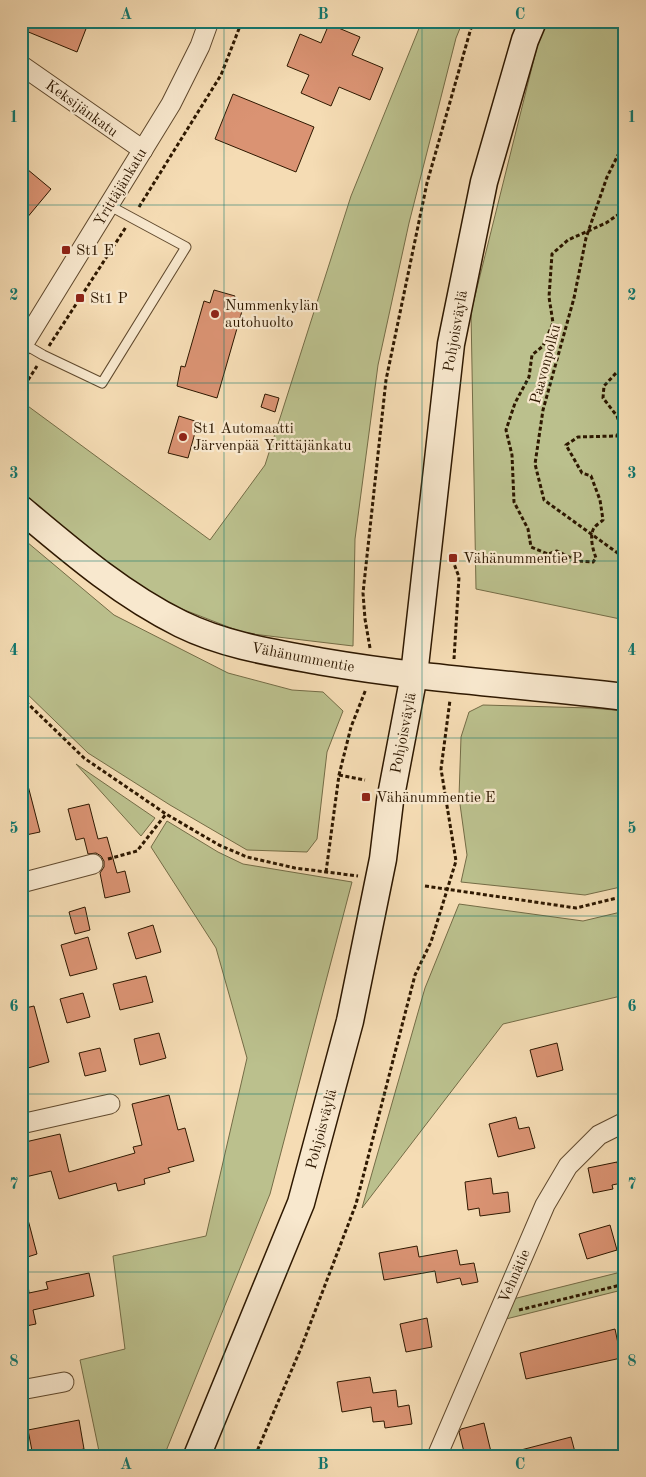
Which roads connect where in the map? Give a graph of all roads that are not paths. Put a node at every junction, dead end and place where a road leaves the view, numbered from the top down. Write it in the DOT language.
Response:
graph roads {
  1 [pos="210,21"];
  2 [pos="532,21"];
  3 [pos="21,65"];
  4 [pos="143,150"];
  5 [pos="110,206"];
  6 [pos="23,346"];
  7 [pos="21,509"];
  8 [pos="414,675"];
  9 [pos="625,697"];
  10 [pos="93,864"];
  11 [pos="21,883"];
  12 [pos="110,1104"];
  13 [pos="625,1122"];
  14 [pos="21,1124"];
  15 [pos="64,1382"];
  16 [pos="21,1390"];
  17 [pos="197,1456"];
  18 [pos="437,1456"];
  1 -- 4 [label="street, Yrittäjänkatu"];
  2 -- 8 [label="main road, Pohjoisväylä"];
  3 -- 4 [label="street, Keksijänkatu"];
  4 -- 5 [label="street, Yrittäjänkatu"];
  5 -- 6 [label="street, Yrittäjänkatu"];
  5 -- 6 [label="lane"];
  7 -- 8 [label="main road, Vähänummentie"];
  8 -- 9 [label="main road, Vähänummentie"];
  8 -- 17 [label="main road, Pohjoisväylä"];
  10 -- 11 [label="street"];
  12 -- 14 [label="street"];
  13 -- 18 [label="street, Vehnätie"];
  15 -- 16 [label="street"];
}
